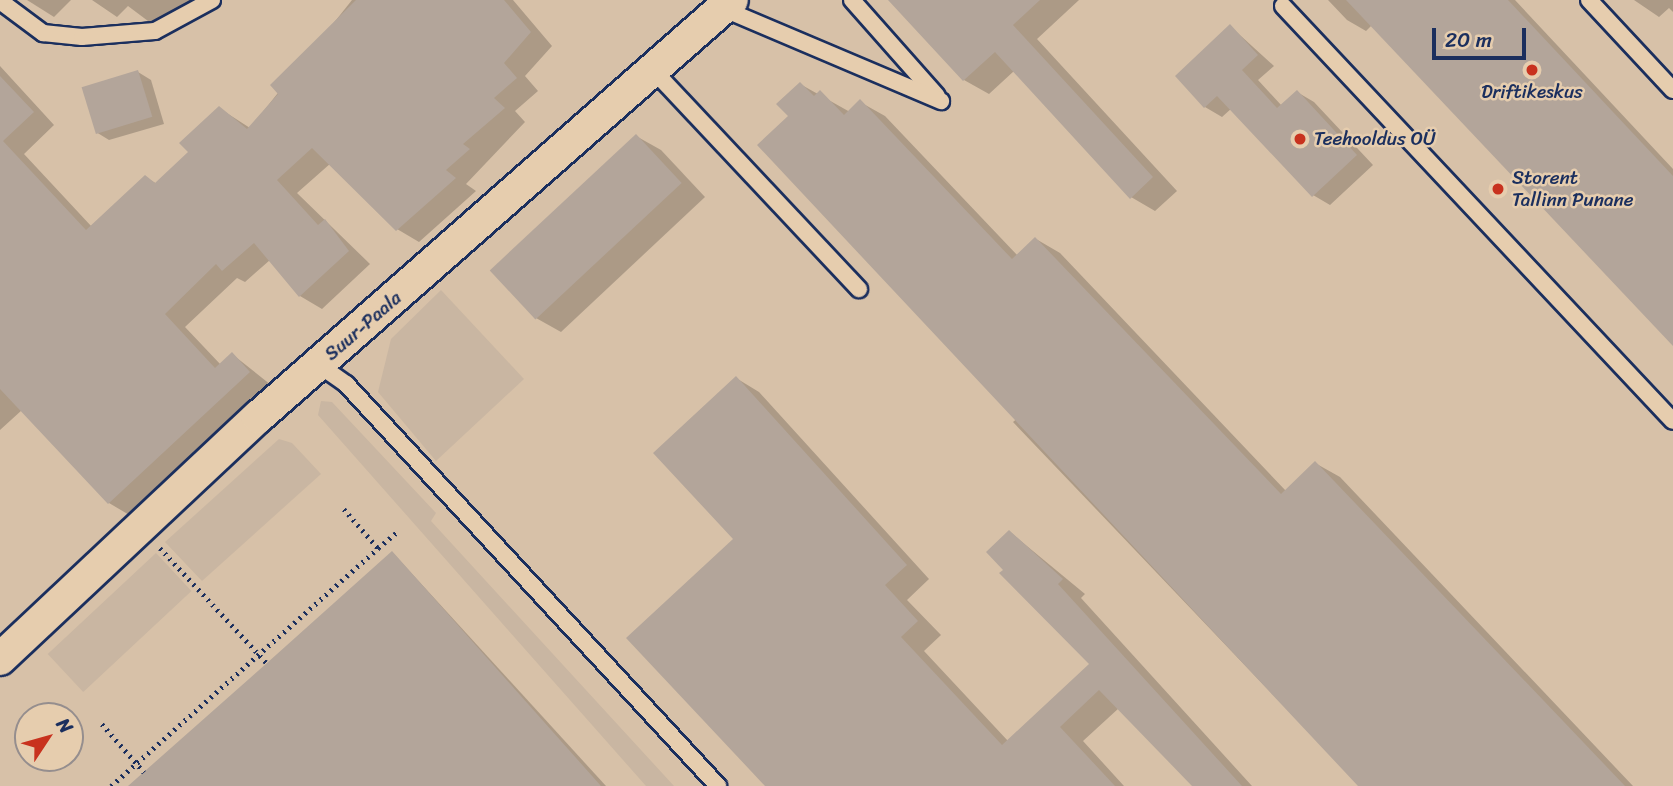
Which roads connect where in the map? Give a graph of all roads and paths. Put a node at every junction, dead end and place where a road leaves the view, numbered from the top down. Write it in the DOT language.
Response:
graph roads {
  1 [pos="212,0"];
  2 [pos="852,0"];
  3 [pos="1589,0"];
  4 [pos="0,1"];
  5 [pos="728,4"];
  6 [pos="1283,6"];
  7 [pos="655,72"];
  8 [pos="1673,90"];
  9 [pos="859,289"];
  10 [pos="319,365"];
  11 [pos="1673,421"];
  12 [pos="344,509"];
  13 [pos="140,527"];
  14 [pos="398,531"];
  15 [pos="379,548"];
  16 [pos="259,654"];
  17 [pos="0,659"];
  18 [pos="267,663"];
  19 [pos="102,724"];
  20 [pos="137,763"];
  21 [pos="144,772"];
  22 [pos="111,786"];
  23 [pos="718,786"];
  1 -- 4 [label="lane"];
  2 -- 5 [label="lane"];
  3 -- 8 [label="lane"];
  5 -- 7 [label="street, Suur-Paala"];
  6 -- 11 [label="lane"];
  7 -- 9 [label="lane"];
  7 -- 10 [label="street, Suur-Paala"];
  10 -- 13 [label="street, Suur-Paala"];
  10 -- 23 [label="lane"];
  12 -- 15 [label="path"];
  13 -- 16 [label="path"];
  13 -- 17 [label="street, Suur-Paala"];
  14 -- 15 [label="path"];
  15 -- 16 [label="path"];
  16 -- 18 [label="path"];
  16 -- 20 [label="path"];
  19 -- 20 [label="path"];
  20 -- 21 [label="path"];
  20 -- 22 [label="path"];
}
